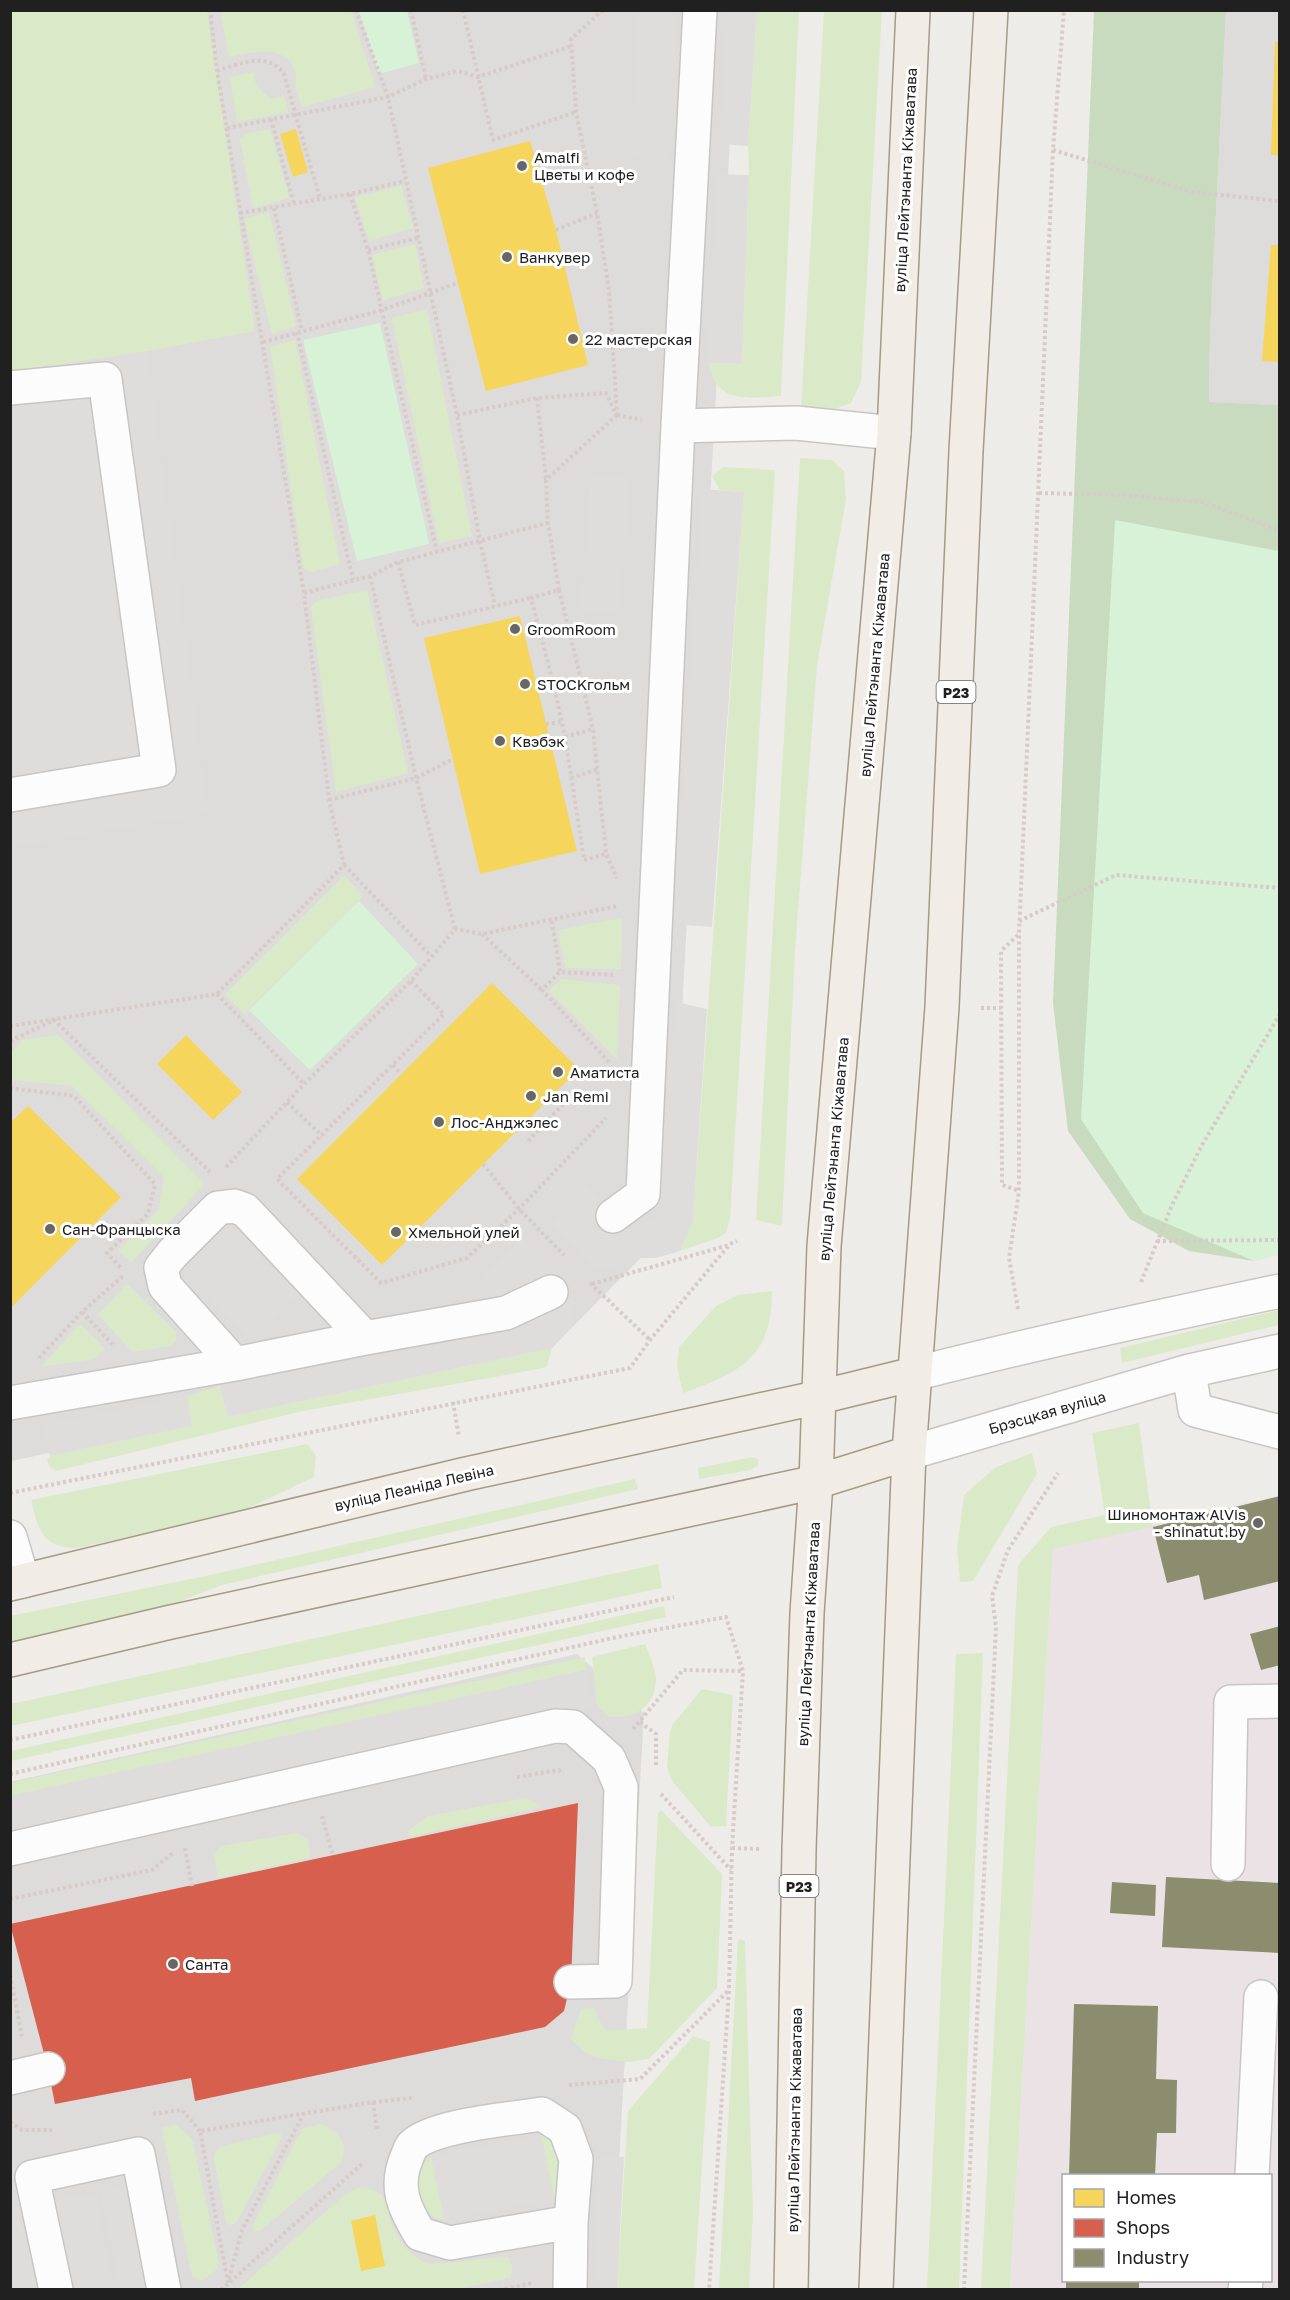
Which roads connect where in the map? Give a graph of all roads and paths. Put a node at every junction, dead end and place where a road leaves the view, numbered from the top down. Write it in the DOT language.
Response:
graph roads {
  1 [pos="210,10"];
  2 [pos="356,10"];
  3 [pos="411,10"];
  4 [pos="463,10"];
  5 [pos="603,10"];
  6 [pos="700,10"];
  7 [pos="913,10"];
  8 [pos="991,10"];
  9 [pos="1064,10"];
  10 [pos="572,46"];
  11 [pos="217,71"];
  12 [pos="478,77"];
  13 [pos="426,79"];
  14 [pos="388,97"];
  15 [pos="576,112"];
  16 [pos="296,114"];
  17 [pos="271,119"];
  18 [pos="227,128"];
  19 [pos="1053,150"];
  20 [pos="405,181"];
  21 [pos="350,194"];
  22 [pos="320,199"];
  23 [pos="1280,201"];
  24 [pos="294,204"];
  25 [pos="274,208"];
  26 [pos="240,213"];
  27 [pos="597,213"];
  28 [pos="556,230"];
  29 [pos="418,238"];
  30 [pos="368,250"];
  31 [pos="458,283"];
  32 [pos="431,293"];
  33 [pos="382,310"];
  34 [pos="299,332"];
  35 [pos="263,342"];
  36 [pos="10,388"];
  37 [pos="537,398"];
  38 [pos="457,415"];
  39 [pos="617,416"];
  40 [pos="678,426"];
  41 [pos="894,433"];
  42 [pos="546,480"];
  43 [pos="1039,493"];
  44 [pos="548,523"];
  45 [pos="1280,531"];
  46 [pos="480,541"];
  47 [pos="436,552"];
  48 [pos="398,562"];
  49 [pos="370,576"];
  50 [pos="353,580"];
  51 [pos="559,590"];
  52 [pos="304,593"];
  53 [pos="531,598"];
  54 [pos="495,606"];
  55 [pos="580,680"];
  56 [pos="554,686"];
  57 [pos="561,722"];
  58 [pos="546,724"];
  59 [pos="593,729"];
  60 [pos="565,737"];
  61 [pos="453,759"];
  62 [pos="598,769"];
  63 [pos="416,778"];
  64 [pos="572,778"];
  65 [pos="10,795"];
  66 [pos="329,800"];
  67 [pos="606,854"];
  68 [pos="344,866"];
  69 [pos="620,884"];
  70 [pos="1280,888"];
  71 [pos="618,906"];
  72 [pos="552,921"];
  73 [pos="1019,921"];
  74 [pos="455,929"];
  75 [pos="482,934"];
  76 [pos="1019,934"];
  77 [pos="431,956"];
  78 [pos="560,972"];
  79 [pos="616,975"];
  80 [pos="411,981"];
  81 [pos="542,990"];
  82 [pos="217,994"];
  83 [pos="1280,1014"];
  84 [pos="54,1020"];
  85 [pos="10,1026"];
  86 [pos="10,1041"];
  87 [pos="393,1065"];
  88 [pos="612,1065"];
  89 [pos="401,1074"];
  90 [pos="304,1084"];
  91 [pos="10,1088"];
  92 [pos="287,1102"];
  93 [pos="618,1106"];
  94 [pos="609,1115"];
  95 [pos="322,1136"];
  96 [pos="528,1141"];
  97 [pos="483,1164"];
  98 [pos="224,1169"];
  99 [pos="216,1177"];
  100 [pos="1019,1191"];
  101 [pos="519,1209"];
  102 [pos="613,1216"];
  103 [pos="1280,1240"];
  104 [pos="737,1241"];
  105 [pos="1157,1241"];
  106 [pos="730,1244"];
  107 [pos="591,1284"];
  108 [pos="1280,1291"];
  109 [pos="550,1292"];
  110 [pos="1136,1292"];
  111 [pos="82,1312"];
  112 [pos="1020,1319"];
  113 [pos="365,1338"];
  114 [pos="118,1351"];
  115 [pos="1280,1351"];
  116 [pos="36,1362"];
  117 [pos="235,1364"];
  118 [pos="1189,1371"];
  119 [pos="914,1374"];
  120 [pos="820,1397"];
  121 [pos="10,1403"];
  122 [pos="1280,1432"];
  123 [pos="909,1453"];
  124 [pos="1058,1473"];
  125 [pos="816,1482"];
  126 [pos="10,1493"];
  127 [pos="10,1537"];
  128 [pos="17,1582"];
  129 [pos="674,1597"];
  130 [pos="10,1660"];
  131 [pos="1280,1701"];
  132 [pos="639,1722"];
  133 [pos="10,1740"];
  134 [pos="10,1774"];
  135 [pos="656,1778"];
  136 [pos="656,1790"];
  137 [pos="185,1844"];
  138 [pos="10,1849"];
  139 [pos="1228,1864"];
  140 [pos="732,1870"];
  141 [pos="192,1886"];
  142 [pos="10,1975"];
  143 [pos="571,1982"];
  144 [pos="729,1990"];
  145 [pos="1261,1996"];
  146 [pos="30,2033"];
  147 [pos="48,2069"];
  148 [pos="10,2078"];
  149 [pos="559,2086"];
  150 [pos="419,2098"];
  151 [pos="373,2102"];
  152 [pos="153,2114"];
  153 [pos="303,2115"];
  154 [pos="200,2131"];
  155 [pos="378,2137"];
  156 [pos="371,2156"];
  157 [pos="21,2172"];
  158 [pos="1251,2174"];
  159 [pos="571,2222"];
  160 [pos="228,2283"];
  161 [pos="507,2288"];
  162 [pos="56,2289"];
  163 [pos="164,2289"];
  164 [pos="222,2289"];
  165 [pos="499,2289"];
  166 [pos="570,2289"];
  167 [pos="709,2289"];
  168 [pos="790,2289"];
  169 [pos="876,2289"];
  170 [pos="964,2289"];
  1 -- 11 [label="path"];
  2 -- 14 [label="path"];
  3 -- 13 [label="path"];
  4 -- 12 [label="path"];
  5 -- 10 [label="path"];
  6 -- 40 [label="street"];
  7 -- 41 [label="main road, вуліца Лейтэнанта Кіжаватава / Р23"];
  8 -- 119 [label="main road, Р23"];
  9 -- 19 [label="path"];
  10 -- 12 [label="path"];
  10 -- 15 [label="path"];
  11 -- 16 [label="path"];
  11 -- 18 [label="path"];
  12 -- 13 [label="path"];
  12 -- 15 [label="path"];
  13 -- 14 [label="path"];
  14 -- 16 [label="path"];
  14 -- 20 [label="path"];
  15 -- 27 [label="path"];
  16 -- 17 [label="path"];
  16 -- 22 [label="path"];
  17 -- 18 [label="path"];
  17 -- 24 [label="path"];
  18 -- 26 [label="path"];
  19 -- 23 [label="path"];
  19 -- 43 [label="path"];
  20 -- 21 [label="path"];
  20 -- 29 [label="path"];
  21 -- 22 [label="path"];
  21 -- 30 [label="path"];
  22 -- 24 [label="path"];
  24 -- 25 [label="path"];
  25 -- 26 [label="path"];
  25 -- 34 [label="path"];
  26 -- 35 [label="path"];
  27 -- 28 [label="path"];
  27 -- 39 [label="path"];
  29 -- 30 [label="path"];
  29 -- 32 [label="path"];
  30 -- 33 [label="path"];
  31 -- 32 [label="path"];
  32 -- 33 [label="path"];
  32 -- 38 [label="path"];
  33 -- 34 [label="path"];
  33 -- 47 [label="path"];
  34 -- 35 [label="path"];
  34 -- 50 [label="path"];
  35 -- 52 [label="path"];
  36 -- 65 [label="street"];
  37 -- 38 [label="path"];
  37 -- 39 [label="path"];
  37 -- 42 [label="path"];
  38 -- 46 [label="path"];
  39 -- 42 [label="path"];
  40 -- 41 [label="street"];
  40 -- 102 [label="street"];
  41 -- 120 [label="main road, вуліца Лейтэнанта Кіжаватава / Р23"];
  42 -- 44 [label="path"];
  43 -- 45 [label="path"];
  43 -- 73 [label="path"];
  44 -- 46 [label="path"];
  44 -- 51 [label="path"];
  46 -- 47 [label="path"];
  46 -- 54 [label="path"];
  47 -- 48 [label="path"];
  48 -- 49 [label="path"];
  48 -- 54 [label="path"];
  49 -- 50 [label="path"];
  49 -- 63 [label="path"];
  50 -- 52 [label="path"];
  51 -- 53 [label="path"];
  51 -- 55 [label="path"];
  52 -- 66 [label="path"];
  53 -- 54 [label="path"];
  53 -- 56 [label="path"];
  55 -- 56 [label="path"];
  55 -- 59 [label="path"];
  56 -- 57 [label="path"];
  57 -- 58 [label="path"];
  57 -- 60 [label="path"];
  59 -- 60 [label="path"];
  59 -- 62 [label="path"];
  60 -- 64 [label="path"];
  61 -- 63 [label="path"];
  62 -- 64 [label="path"];
  62 -- 67 [label="path"];
  63 -- 66 [label="path"];
  63 -- 74 [label="path"];
  64 -- 67 [label="path"];
  66 -- 68 [label="path"];
  67 -- 69 [label="path"];
  68 -- 77 [label="path"];
  68 -- 82 [label="path"];
  70 -- 73 [label="path"];
  71 -- 72 [label="path"];
  72 -- 75 [label="path"];
  72 -- 78 [label="path"];
  73 -- 76 [label="path"];
  74 -- 75 [label="path"];
  74 -- 77 [label="path"];
  75 -- 81 [label="path"];
  76 -- 100 [label="path"];
  76 -- 100 [label="path"];
  77 -- 80 [label="path"];
  78 -- 79 [label="path"];
  78 -- 81 [label="path"];
  80 -- 87 [label="path"];
  80 -- 90 [label="path"];
  81 -- 88 [label="path"];
  82 -- 84 [label="path"];
  82 -- 90 [label="path"];
  83 -- 105 [label="path"];
  84 -- 85 [label="path"];
  84 -- 86 [label="path"];
  84 -- 99 [label="path"];
  87 -- 89 [label="path"];
  87 -- 95 [label="path"];
  90 -- 92 [label="path"];
  91 -- 111 [label="path"];
  92 -- 95 [label="path"];
  92 -- 98 [label="path"];
  93 -- 96 [label="path"];
  94 -- 101 [label="path"];
  95 -- 101 [label="path"];
  97 -- 101 [label="path"];
  100 -- 112 [label="path"];
  103 -- 105 [label="path"];
  104 -- 106 [label="path"];
  105 -- 110 [label="path"];
  106 -- 107 [label="path"];
  106 -- 126 [label="path"];
  108 -- 119 [label="street"];
  109 -- 113 [label="street"];
  111 -- 114 [label="path"];
  111 -- 116 [label="path"];
  113 -- 117 [label="street"];
  113 -- 117 [label="street"];
  115 -- 118 [label="street, Брэсцкая вуліца"];
  117 -- 121 [label="street"];
  118 -- 122 [label="street"];
  118 -- 123 [label="street, Брэсцкая вуліца"];
  119 -- 120 [label="main road"];
  119 -- 123 [label="main road, Р23"];
  120 -- 125 [label="main road, вуліца Лейтэнанта Кіжаватава / Р23"];
  120 -- 128 [label="main road, вуліца Леаніда Левіна"];
  123 -- 125 [label="main road, Брэсцкая вуліца"];
  123 -- 169 [label="main road, Р23"];
  124 -- 170 [label="path"];
  125 -- 130 [label="main road"];
  125 -- 168 [label="main road, вуліца Лейтэнанта Кіжаватава / Р23"];
  127 -- 128 [label="street"];
  129 -- 133 [label="path"];
  131 -- 139 [label="street"];
  132 -- 135 [label="path"];
  134 -- 140 [label="path"];
  136 -- 140 [label="path"];
  137 -- 141 [label="path"];
  138 -- 143 [label="street"];
  140 -- 144 [label="path"];
  142 -- 146 [label="path"];
  144 -- 149 [label="path"];
  144 -- 167 [label="path"];
  145 -- 158 [label="street"];
  147 -- 148 [label="street"];
  150 -- 151 [label="path"];
  151 -- 153 [label="path"];
  151 -- 155 [label="path"];
  152 -- 154 [label="path"];
  153 -- 154 [label="path"];
  153 -- 160 [label="path"];
  154 -- 160 [label="path"];
  156 -- 160 [label="path"];
  157 -- 162 [label="street"];
  157 -- 163 [label="street"];
  159 -- 159 [label="street"];
  159 -- 166 [label="street"];
  160 -- 164 [label="path"];
  161 -- 165 [label="path"];
}
